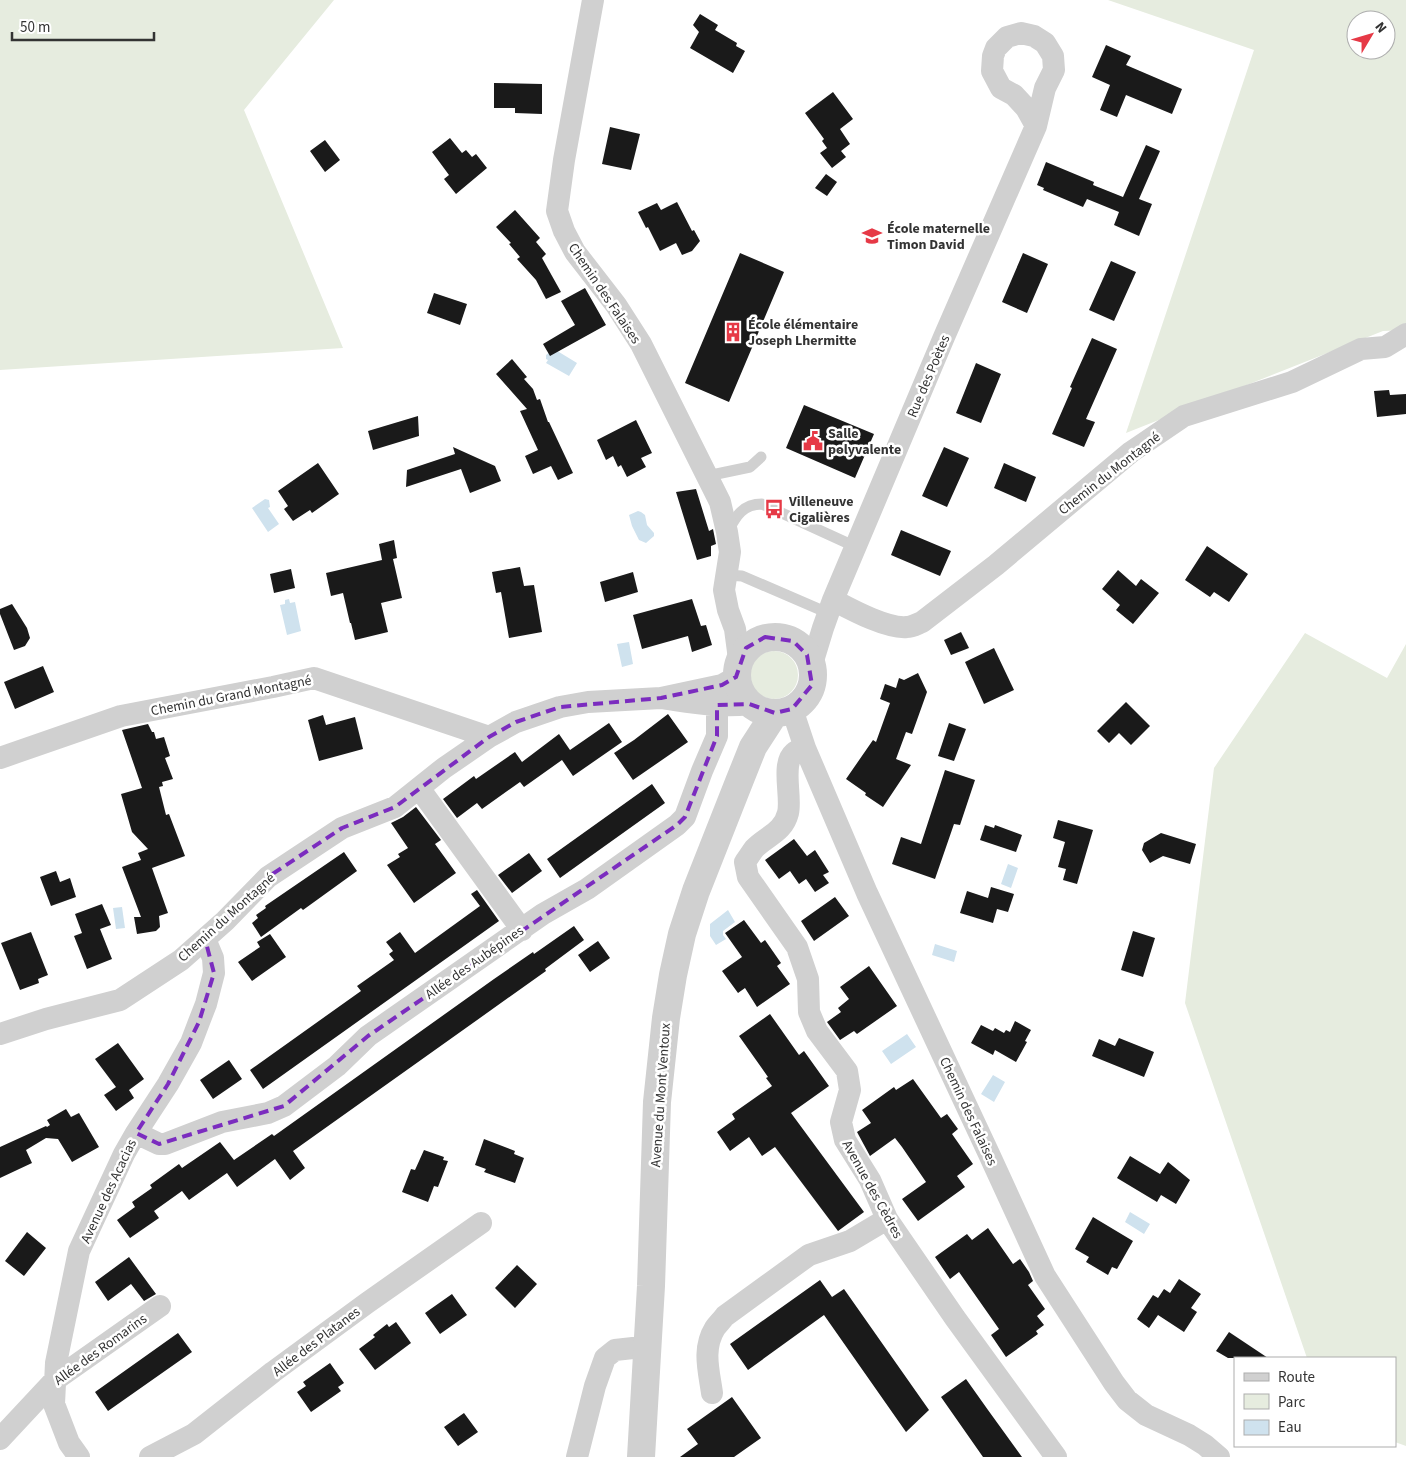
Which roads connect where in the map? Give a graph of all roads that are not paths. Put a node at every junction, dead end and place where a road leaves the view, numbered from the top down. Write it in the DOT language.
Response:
graph roads {
  1 [pos="593,0"];
  2 [pos="1036,126"];
  3 [pos="1406,334"];
  4 [pos="761,457"];
  5 [pos="707,476"];
  6 [pos="727,532"];
  7 [pos="856,547"];
  8 [pos="726,575"];
  9 [pos="828,614"];
  10 [pos="806,655"];
  11 [pos="734,666"];
  12 [pos="768,709"];
  13 [pos="489,737"];
  14 [pos="805,748"];
  15 [pos="0,758"];
  16 [pos="418,788"];
  17 [pos="522,930"];
  18 [pos="205,938"];
  19 [pos="0,1034"];
  20 [pos="136,1133"];
  21 [pos="886,1219"];
  22 [pos="481,1223"];
  23 [pos="160,1306"];
  24 [pos="646,1349"];
  25 [pos="55,1380"];
  26 [pos="712,1393"];
  27 [pos="0,1439"];
  28 [pos="79,1457"];
  29 [pos="150,1457"];
  30 [pos="577,1457"];
  31 [pos="641,1457"];
  32 [pos="1056,1457"];
  33 [pos="1219,1457"];
  1 -- 5 [label="street, Chemin des Falaises"];
  2 -- 7 [label="street, Rue des Poètes"];
  3 -- 9 [label="street, Chemin du Montagné"];
  4 -- 5 [label="lane"];
  5 -- 6 [label="street, Chemin des Falaises"];
  6 -- 7 [label="lane"];
  6 -- 8 [label="street, Chemin des Falaises"];
  7 -- 9 [label="street, Rue des Poètes"];
  8 -- 9 [label="lane"];
  8 -- 11 [label="street, Chemin des Falaises"];
  9 -- 10 [label="street, Rue des Poètes"];
  10 -- 11 [label="street"];
  10 -- 12 [label="street"];
  11 -- 12 [label="street"];
  11 -- 13 [label="street, Chemin du Montagné"];
  11 -- 17 [label="street, Allée des Aubépines"];
  12 -- 14 [label="street, Chemin des Falaises"];
  12 -- 24 [label="street, Avenue du Mont Ventoux"];
  13 -- 15 [label="street, Chemin du Grand Montagné"];
  13 -- 16 [label="street, Chemin du Montagné"];
  14 -- 21 [label="street, Avenue des Cèdres"];
  14 -- 33 [label="street, Chemin des Falaises"];
  16 -- 17 [label="street"];
  16 -- 18 [label="street, Chemin du Montagné"];
  17 -- 20 [label="street, Allée des Aubépines"];
  18 -- 19 [label="street, Chemin du Montagné"];
  18 -- 20 [label="street, Avenue des Acacias"];
  20 -- 25 [label="street, Avenue des Acacias"];
  21 -- 26 [label="street"];
  21 -- 32 [label="street, Avenue des Cèdres"];
  22 -- 29 [label="street, Allée des Platanes"];
  23 -- 25 [label="street, Allée des Romarins"];
  24 -- 30 [label="street"];
  24 -- 31 [label="street, Avenue du Mont Ventoux"];
  25 -- 27 [label="street, Allée des Romarins"];
  25 -- 28 [label="street, Avenue des Acacias"];
}
